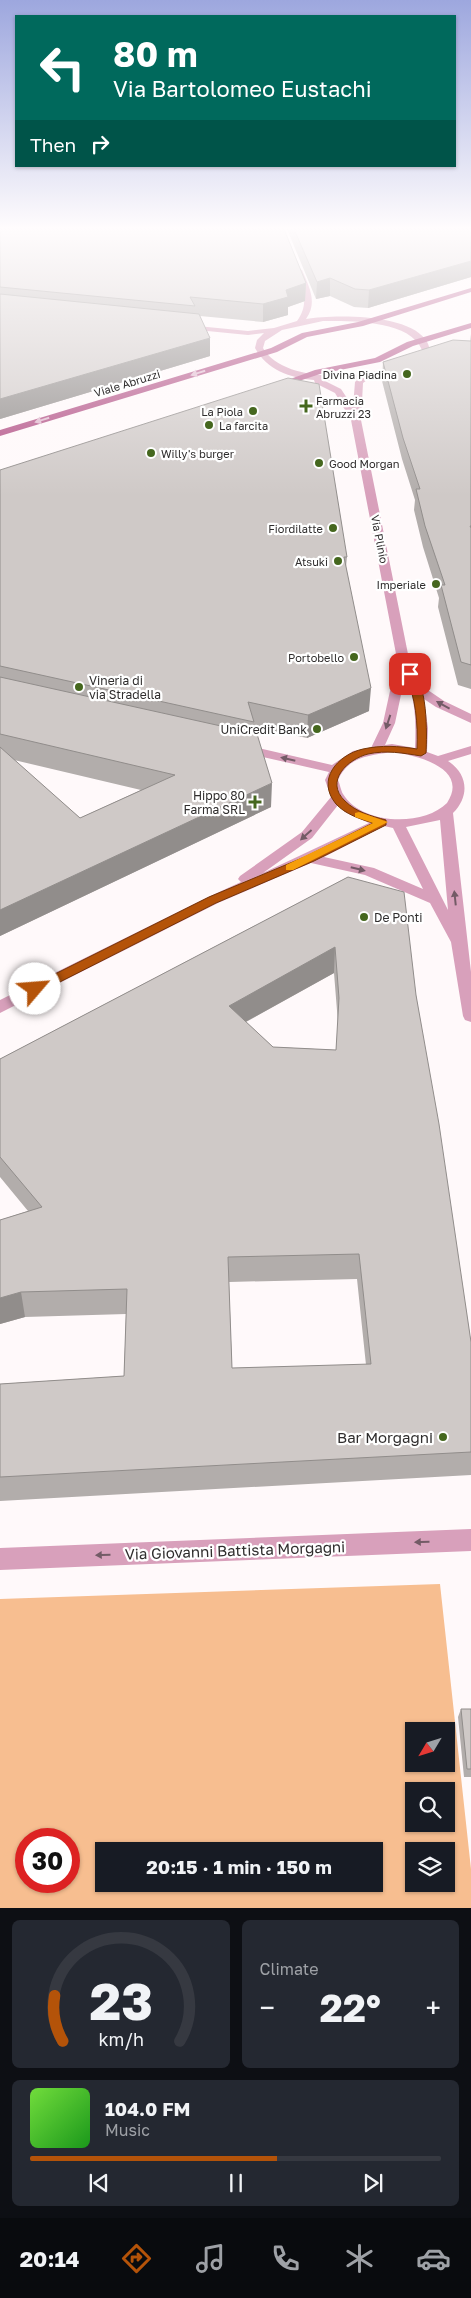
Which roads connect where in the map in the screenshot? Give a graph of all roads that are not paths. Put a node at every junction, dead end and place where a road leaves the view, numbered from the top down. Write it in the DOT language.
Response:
graph roads {
  1 [pos="303,318"];
  2 [pos="380,318"];
  3 [pos="352,319"];
  4 [pos="370,321"];
  5 [pos="300,322"];
  6 [pos="471,325"];
  7 [pos="181,326"];
  8 [pos="275,330"];
  9 [pos="422,340"];
  10 [pos="436,353"];
  11 [pos="261,354"];
  12 [pos="419,357"];
  13 [pos="368,375"];
  14 [pos="305,376"];
  15 [pos="262,390"];
  16 [pos="356,420"];
  17 [pos="0,433"];
  18 [pos="403,659"];
  19 [pos="417,688"];
  20 [pos="471,719"];
  21 [pos="228,745"];
  22 [pos="377,749"];
  23 [pos="471,750"];
  24 [pos="421,753"];
  25 [pos="438,760"];
  26 [pos="336,770"];
  27 [pos="465,788"];
  28 [pos="337,798"];
  29 [pos="446,812"];
  30 [pos="382,822"];
  31 [pos="398,824"];
  32 [pos="310,858"];
  33 [pos="212,900"];
  34 [pos="438,901"];
  35 [pos="459,946"];
  36 [pos="0,1007"];
  37 [pos="471,1016"];
  38 [pos="471,1540"];
  39 [pos="0,1560"];
  1 -- 5 [label="street"];
  2 -- 4 [label="main road, Viale Abruzzi"];
  3 -- 4 [label="street, Viale Abruzzi"];
  3 -- 5 [label="street, Viale Abruzzi"];
  4 -- 9 [label="street, Viale Abruzzi"];
  4 -- 11 [label="main road, Viale Abruzzi"];
  5 -- 8 [label="street, Viale Abruzzi"];
  6 -- 9 [label="main road"];
  7 -- 8 [label="street, Viale Abruzzi"];
  8 -- 11 [label="street"];
  9 -- 12 [label="street"];
  9 -- 14 [label="main road"];
  10 -- 12 [label="street"];
  11 -- 14 [label="street"];
  11 -- 17 [label="main road, Viale Abruzzi, one-way"];
  12 -- 13 [label="street"];
  13 -- 14 [label="street"];
  13 -- 16 [label="street, Via Plinio"];
  14 -- 15 [label="main road"];
  14 -- 16 [label="street, Via Plinio"];
  16 -- 18 [label="street, Via Plinio"];
  18 -- 19 [label="street, Via Plinio"];
  18 -- 22 [label="street, Via Plinio, one-way"];
  20 -- 19 [label="street, one-way"];
  19 -- 24 [label="street, Via Plinio"];
  26 -- 21 [label="street, one-way"];
  22 -- 24 [label="street"];
  22 -- 26 [label="street"];
  23 -- 25 [label="street"];
  24 -- 25 [label="street"];
  25 -- 27 [label="street"];
  26 -- 28 [label="street"];
  27 -- 29 [label="street"];
  28 -- 30 [label="street"];
  28 -- 33 [label="street, one-way"];
  29 -- 31 [label="street"];
  35 -- 29 [label="street, one-way"];
  30 -- 31 [label="street"];
  30 -- 32 [label="street"];
  31 -- 34 [label="street"];
  32 -- 33 [label="street"];
  32 -- 34 [label="street, one-way"];
  33 -- 36 [label="street"];
  34 -- 35 [label="street"];
  35 -- 37 [label="street"];
  38 -- 39 [label="street, Via Giovanni Battista Morgagni, one-way"];
}
